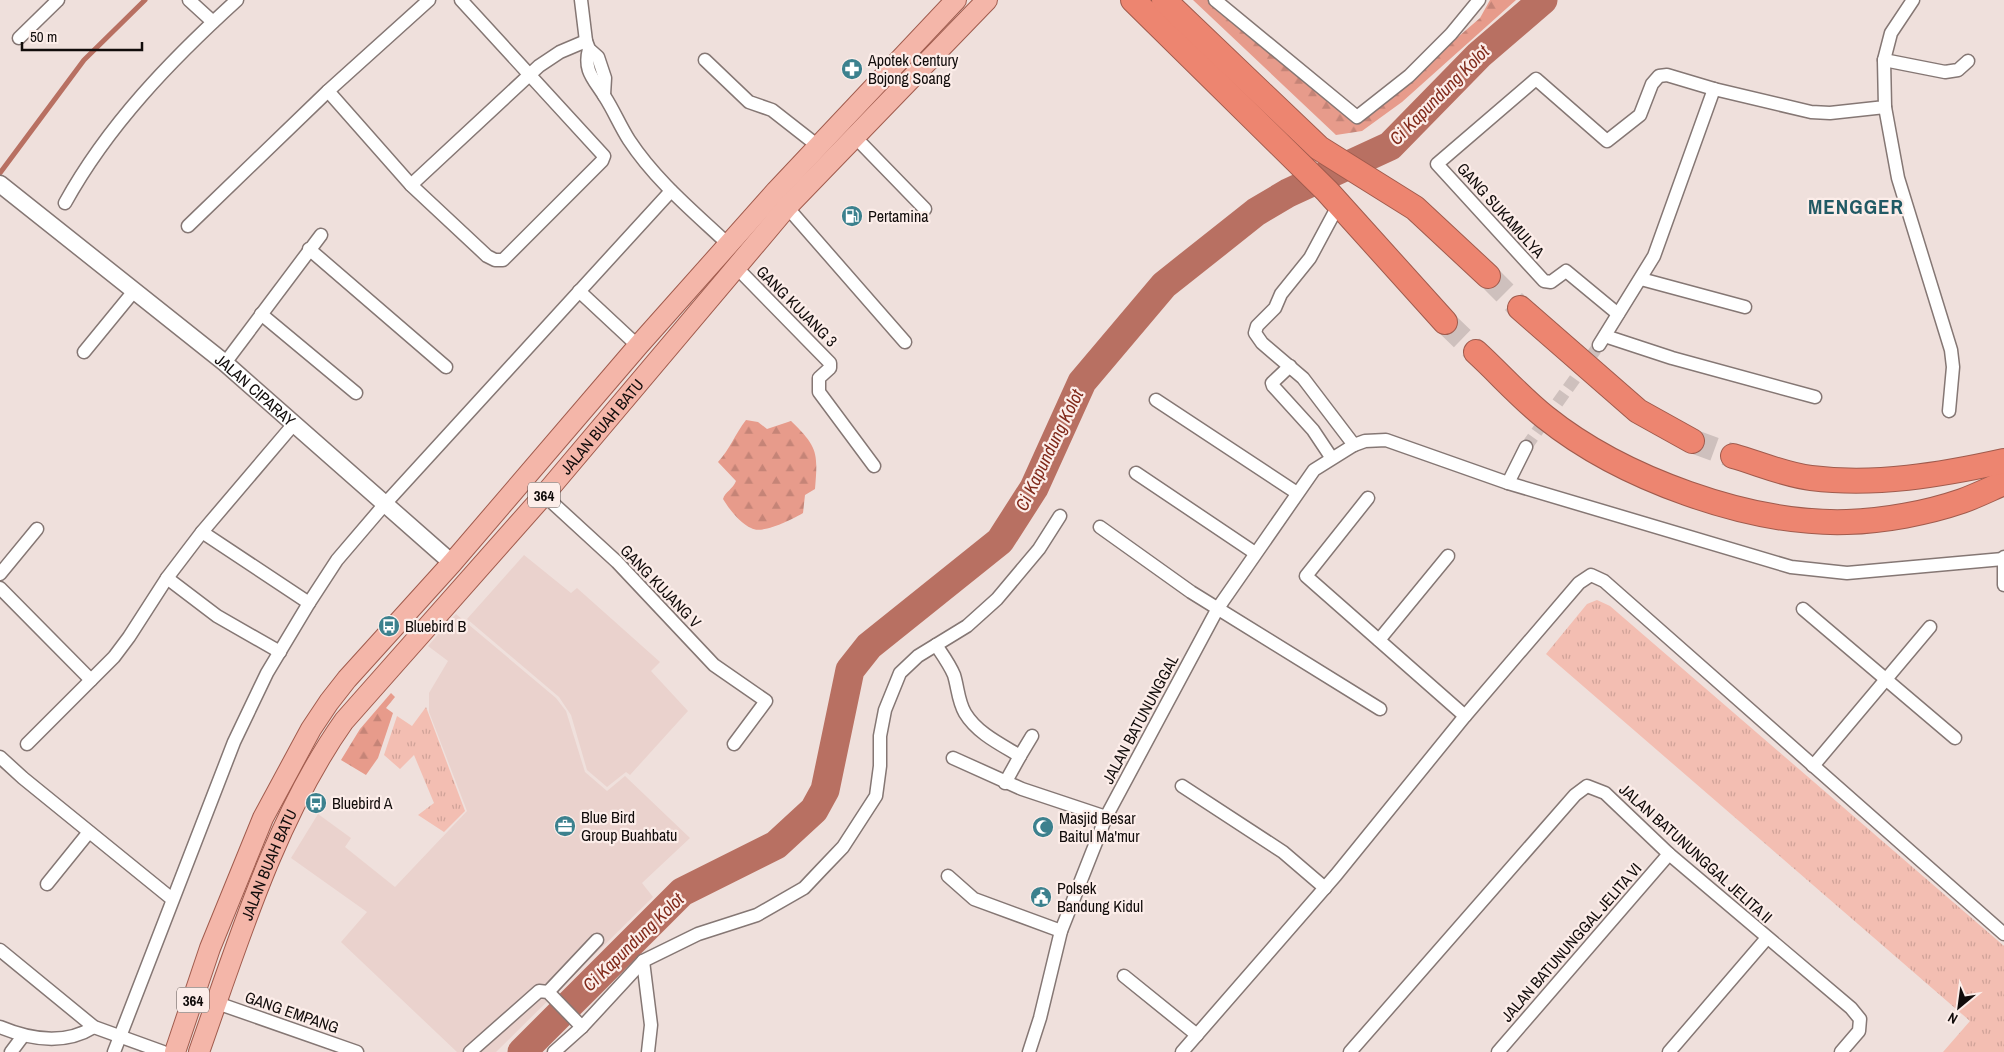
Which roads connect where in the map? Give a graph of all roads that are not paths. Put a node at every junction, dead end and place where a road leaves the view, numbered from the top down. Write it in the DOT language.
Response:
graph roads {
  1 [pos="58,0"];
  2 [pos="190,0"];
  3 [pos="237,0"];
  4 [pos="429,0"];
  5 [pos="460,0"];
  6 [pos="581,0"];
  7 [pos="956,0"];
  8 [pos="987,0"];
  9 [pos="1133,0"];
  10 [pos="1164,0"];
  11 [pos="1216,0"];
  12 [pos="1479,0"];
  13 [pos="1913,0"];
  14 [pos="213,22"];
  15 [pos="18,38"];
  16 [pos="590,52"];
  17 [pos="705,60"];
  18 [pos="1884,60"];
  19 [pos="1968,61"];
  20 [pos="529,75"];
  21 [pos="1714,89"];
  22 [pos="328,91"];
  23 [pos="1885,107"];
  24 [pos="856,138"];
  25 [pos="818,146"];
  26 [pos="834,159"];
  27 [pos="0,184"];
  28 [pos="411,185"];
  29 [pos="671,191"];
  30 [pos="1333,197"];
  31 [pos="65,204"];
  32 [pos="787,207"];
  33 [pos="924,210"];
  34 [pos="188,226"];
  35 [pos="321,235"];
  36 [pos="729,245"];
  37 [pos="309,249"];
  38 [pos="736,267"];
  39 [pos="1488,276"];
  40 [pos="1641,280"];
  41 [pos="134,291"];
  42 [pos="578,291"];
  43 [pos="1745,307"];
  44 [pos="1520,308"];
  45 [pos="261,314"];
  46 [pos="1618,314"];
  47 [pos="1445,322"];
  48 [pos="905,342"];
  49 [pos="638,346"];
  50 [pos="84,352"];
  51 [pos="1476,352"];
  52 [pos="225,363"];
  53 [pos="1290,366"];
  54 [pos="446,367"];
  55 [pos="356,393"];
  56 [pos="1815,397"];
  57 [pos="1156,400"];
  58 [pos="1949,411"];
  59 [pos="293,425"];
  60 [pos="1692,441"];
  61 [pos="1354,445"];
  62 [pos="1526,447"];
  63 [pos="1733,456"];
  64 [pos="1331,458"];
  65 [pos="2004,461"];
  66 [pos="874,466"];
  67 [pos="1136,472"];
  68 [pos="1508,483"];
  69 [pos="2004,483"];
  70 [pos="1297,493"];
  71 [pos="544,495"];
  72 [pos="1368,498"];
  73 [pos="384,505"];
  74 [pos="1060,516"];
  75 [pos="1100,527"];
  76 [pos="37,529"];
  77 [pos="202,532"];
  78 [pos="1255,553"];
  79 [pos="1448,556"];
  80 [pos="2003,558"];
  81 [pos="452,563"];
  82 [pos="0,574"];
  83 [pos="167,578"];
  84 [pos="2004,585"];
  85 [pos="0,588"];
  86 [pos="310,603"];
  87 [pos="1218,608"];
  88 [pos="1804,609"];
  89 [pos="1930,627"];
  90 [pos="1379,640"];
  91 [pos="936,645"];
  92 [pos="280,652"];
  93 [pos="91,680"];
  94 [pos="1887,680"];
  95 [pos="1380,709"];
  96 [pos="1465,716"];
  97 [pos="1032,736"];
  98 [pos="1955,738"];
  99 [pos="27,744"];
  100 [pos="734,744"];
  101 [pos="954,758"];
  102 [pos="2,764"];
  103 [pos="1812,766"];
  104 [pos="1012,770"];
  105 [pos="1182,786"];
  106 [pos="1106,817"];
  107 [pos="89,832"];
  108 [pos="1669,854"];
  109 [pos="948,876"];
  110 [pos="47,884"];
  111 [pos="1325,888"];
  112 [pos="172,899"];
  113 [pos="224,912"];
  114 [pos="246,919"];
  115 [pos="1061,931"];
  116 [pos="2004,934"];
  117 [pos="1767,938"];
  118 [pos="597,940"];
  119 [pos="210,948"];
  120 [pos="0,950"];
  121 [pos="232,955"];
  122 [pos="641,963"];
  123 [pos="1124,976"];
  124 [pos="550,995"];
  125 [pos="216,1003"];
  126 [pos="0,1027"];
  127 [pos="94,1027"];
  128 [pos="582,1027"];
  129 [pos="1197,1035"];
  130 [pos="23,1036"];
  131 [pos="120,1037"];
  132 [pos="11,1052"];
  133 [pos="114,1052"];
  134 [pos="163,1052"];
  135 [pos="175,1052"];
  136 [pos="199,1052"];
  137 [pos="357,1052"];
  138 [pos="470,1052"];
  139 [pos="554,1052"];
  140 [pos="648,1052"];
  141 [pos="1029,1052"];
  142 [pos="1182,1052"];
  143 [pos="1350,1052"];
  144 [pos="1498,1052"];
  145 [pos="1669,1052"];
  146 [pos="1841,1052"];
  1 -- 15 [label="street"];
  2 -- 14 [label="street"];
  3 -- 14 [label="street"];
  4 -- 22 [label="street"];
  5 -- 20 [label="street"];
  6 -- 16 [label="street"];
  7 -- 25 [label="main road, JALAN BUAH BATU / 364"];
  8 -- 24 [label="main road, JALAN BUAH BATU / 364"];
  9 -- 30 [label="highway"];
  10 -- 39 [label="highway"];
  11 -- 12 [label="street"];
  13 -- 18 [label="street"];
  14 -- 31 [label="street"];
  16 -- 20 [label="street"];
  16 -- 29 [label="street"];
  17 -- 25 [label="street"];
  18 -- 19 [label="street"];
  18 -- 23 [label="street"];
  20 -- 28 [label="street"];
  20 -- 28 [label="street"];
  21 -- 23 [label="street"];
  21 -- 40 [label="street"];
  21 -- 46 [label="street, GANG SUKAMULYA"];
  22 -- 28 [label="street"];
  22 -- 34 [label="street"];
  23 -- 58 [label="street"];
  24 -- 26 [label="main road, JALAN BUAH BATU / 364"];
  24 -- 33 [label="street"];
  25 -- 26 [label="main road"];
  25 -- 36 [label="main road, JALAN BUAH BATU / 364"];
  26 -- 32 [label="main road, JALAN BUAH BATU / 364"];
  27 -- 41 [label="street, JALAN CIPARAY"];
  29 -- 36 [label="street"];
  29 -- 42 [label="street"];
  30 -- 47 [label="highway"];
  30 -- 53 [label="street"];
  32 -- 38 [label="main road, JALAN BUAH BATU / 364"];
  32 -- 48 [label="street"];
  35 -- 37 [label="street"];
  36 -- 49 [label="main road, JALAN BUAH BATU / 364"];
  37 -- 45 [label="street"];
  37 -- 54 [label="street"];
  38 -- 66 [label="street, GANG KUJANG 3"];
  38 -- 71 [label="main road, JALAN BUAH BATU / 364"];
  40 -- 43 [label="street"];
  40 -- 46 [label="street"];
  41 -- 50 [label="street"];
  41 -- 52 [label="street, JALAN CIPARAY"];
  42 -- 49 [label="street"];
  42 -- 73 [label="street"];
  44 -- 60 [label="highway"];
  45 -- 52 [label="street"];
  45 -- 55 [label="street"];
  46 -- 56 [label="street"];
  49 -- 81 [label="main road, JALAN BUAH BATU / 364"];
  51 -- 69 [label="highway"];
  52 -- 59 [label="street, JALAN CIPARAY"];
  53 -- 61 [label="street"];
  53 -- 64 [label="street"];
  57 -- 70 [label="street"];
  59 -- 73 [label="street, JALAN CIPARAY"];
  59 -- 77 [label="street"];
  61 -- 64 [label="street, JALAN BATUNUNGGAL"];
  61 -- 68 [label="street, JALAN BATUNUNGGAL"];
  62 -- 68 [label="street"];
  63 -- 65 [label="highway"];
  64 -- 70 [label="street, JALAN BATUNUNGGAL"];
  67 -- 78 [label="street"];
  68 -- 80 [label="street, JALAN BATUNUNGGAL"];
  70 -- 78 [label="street, JALAN BATUNUNGGAL"];
  71 -- 100 [label="street, GANG KUJANG V"];
  71 -- 114 [label="main road, JALAN BUAH BATU / 364"];
  72 -- 90 [label="street"];
  73 -- 81 [label="street, JALAN CIPARAY"];
  73 -- 86 [label="street"];
  74 -- 91 [label="street"];
  75 -- 87 [label="street"];
  76 -- 82 [label="street"];
  77 -- 83 [label="street"];
  77 -- 86 [label="street"];
  78 -- 87 [label="street, JALAN BATUNUNGGAL"];
  79 -- 90 [label="street"];
  80 -- 84 [label="street"];
  81 -- 113 [label="main road, JALAN BUAH BATU / 364"];
  83 -- 92 [label="street"];
  83 -- 93 [label="street"];
  85 -- 93 [label="street"];
  86 -- 92 [label="street"];
  87 -- 95 [label="street"];
  87 -- 106 [label="street, JALAN BATUNUNGGAL"];
  88 -- 94 [label="street"];
  89 -- 94 [label="street"];
  90 -- 96 [label="street"];
  91 -- 104 [label="street"];
  91 -- 122 [label="street"];
  92 -- 112 [label="street"];
  93 -- 99 [label="street"];
  94 -- 98 [label="street"];
  94 -- 103 [label="street"];
  96 -- 103 [label="street"];
  96 -- 111 [label="street"];
  97 -- 104 [label="street"];
  101 -- 104 [label="street"];
  102 -- 107 [label="street"];
  103 -- 116 [label="street"];
  104 -- 106 [label="street"];
  105 -- 111 [label="street"];
  106 -- 115 [label="street, JALAN BATUNUNGGAL"];
  107 -- 110 [label="street"];
  107 -- 112 [label="street"];
  108 -- 117 [label="street, JALAN BATUNUNGGAL JELITA II"];
  108 -- 143 [label="street, JALAN BATUNUNGGAL JELITA II"];
  108 -- 144 [label="street, JALAN BATUNUNGGAL JELITA VI"];
  109 -- 115 [label="street"];
  111 -- 129 [label="street"];
  112 -- 131 [label="street"];
  113 -- 114 [label="main road"];
  113 -- 119 [label="main road, JALAN BUAH BATU / 364"];
  114 -- 121 [label="main road, JALAN BUAH BATU / 364"];
  115 -- 141 [label="street, JALAN BATUNUNGGAL"];
  117 -- 145 [label="street"];
  117 -- 146 [label="street, JALAN BATUNUNGGAL JELITA II"];
  118 -- 124 [label="street"];
  119 -- 121 [label="main road"];
  119 -- 135 [label="main road, JALAN BUAH BATU / 364"];
  120 -- 127 [label="street"];
  121 -- 125 [label="main road, JALAN BUAH BATU / 364"];
  122 -- 128 [label="street"];
  122 -- 140 [label="street"];
  123 -- 129 [label="street"];
  124 -- 128 [label="street"];
  124 -- 138 [label="street"];
  125 -- 136 [label="main road, JALAN BUAH BATU / 364"];
  125 -- 137 [label="street, GANG EMPANG"];
  126 -- 130 [label="street"];
  127 -- 130 [label="street"];
  127 -- 131 [label="street"];
  128 -- 139 [label="street"];
  129 -- 142 [label="street"];
  130 -- 132 [label="street"];
  131 -- 133 [label="street"];
  131 -- 134 [label="street"];
}
